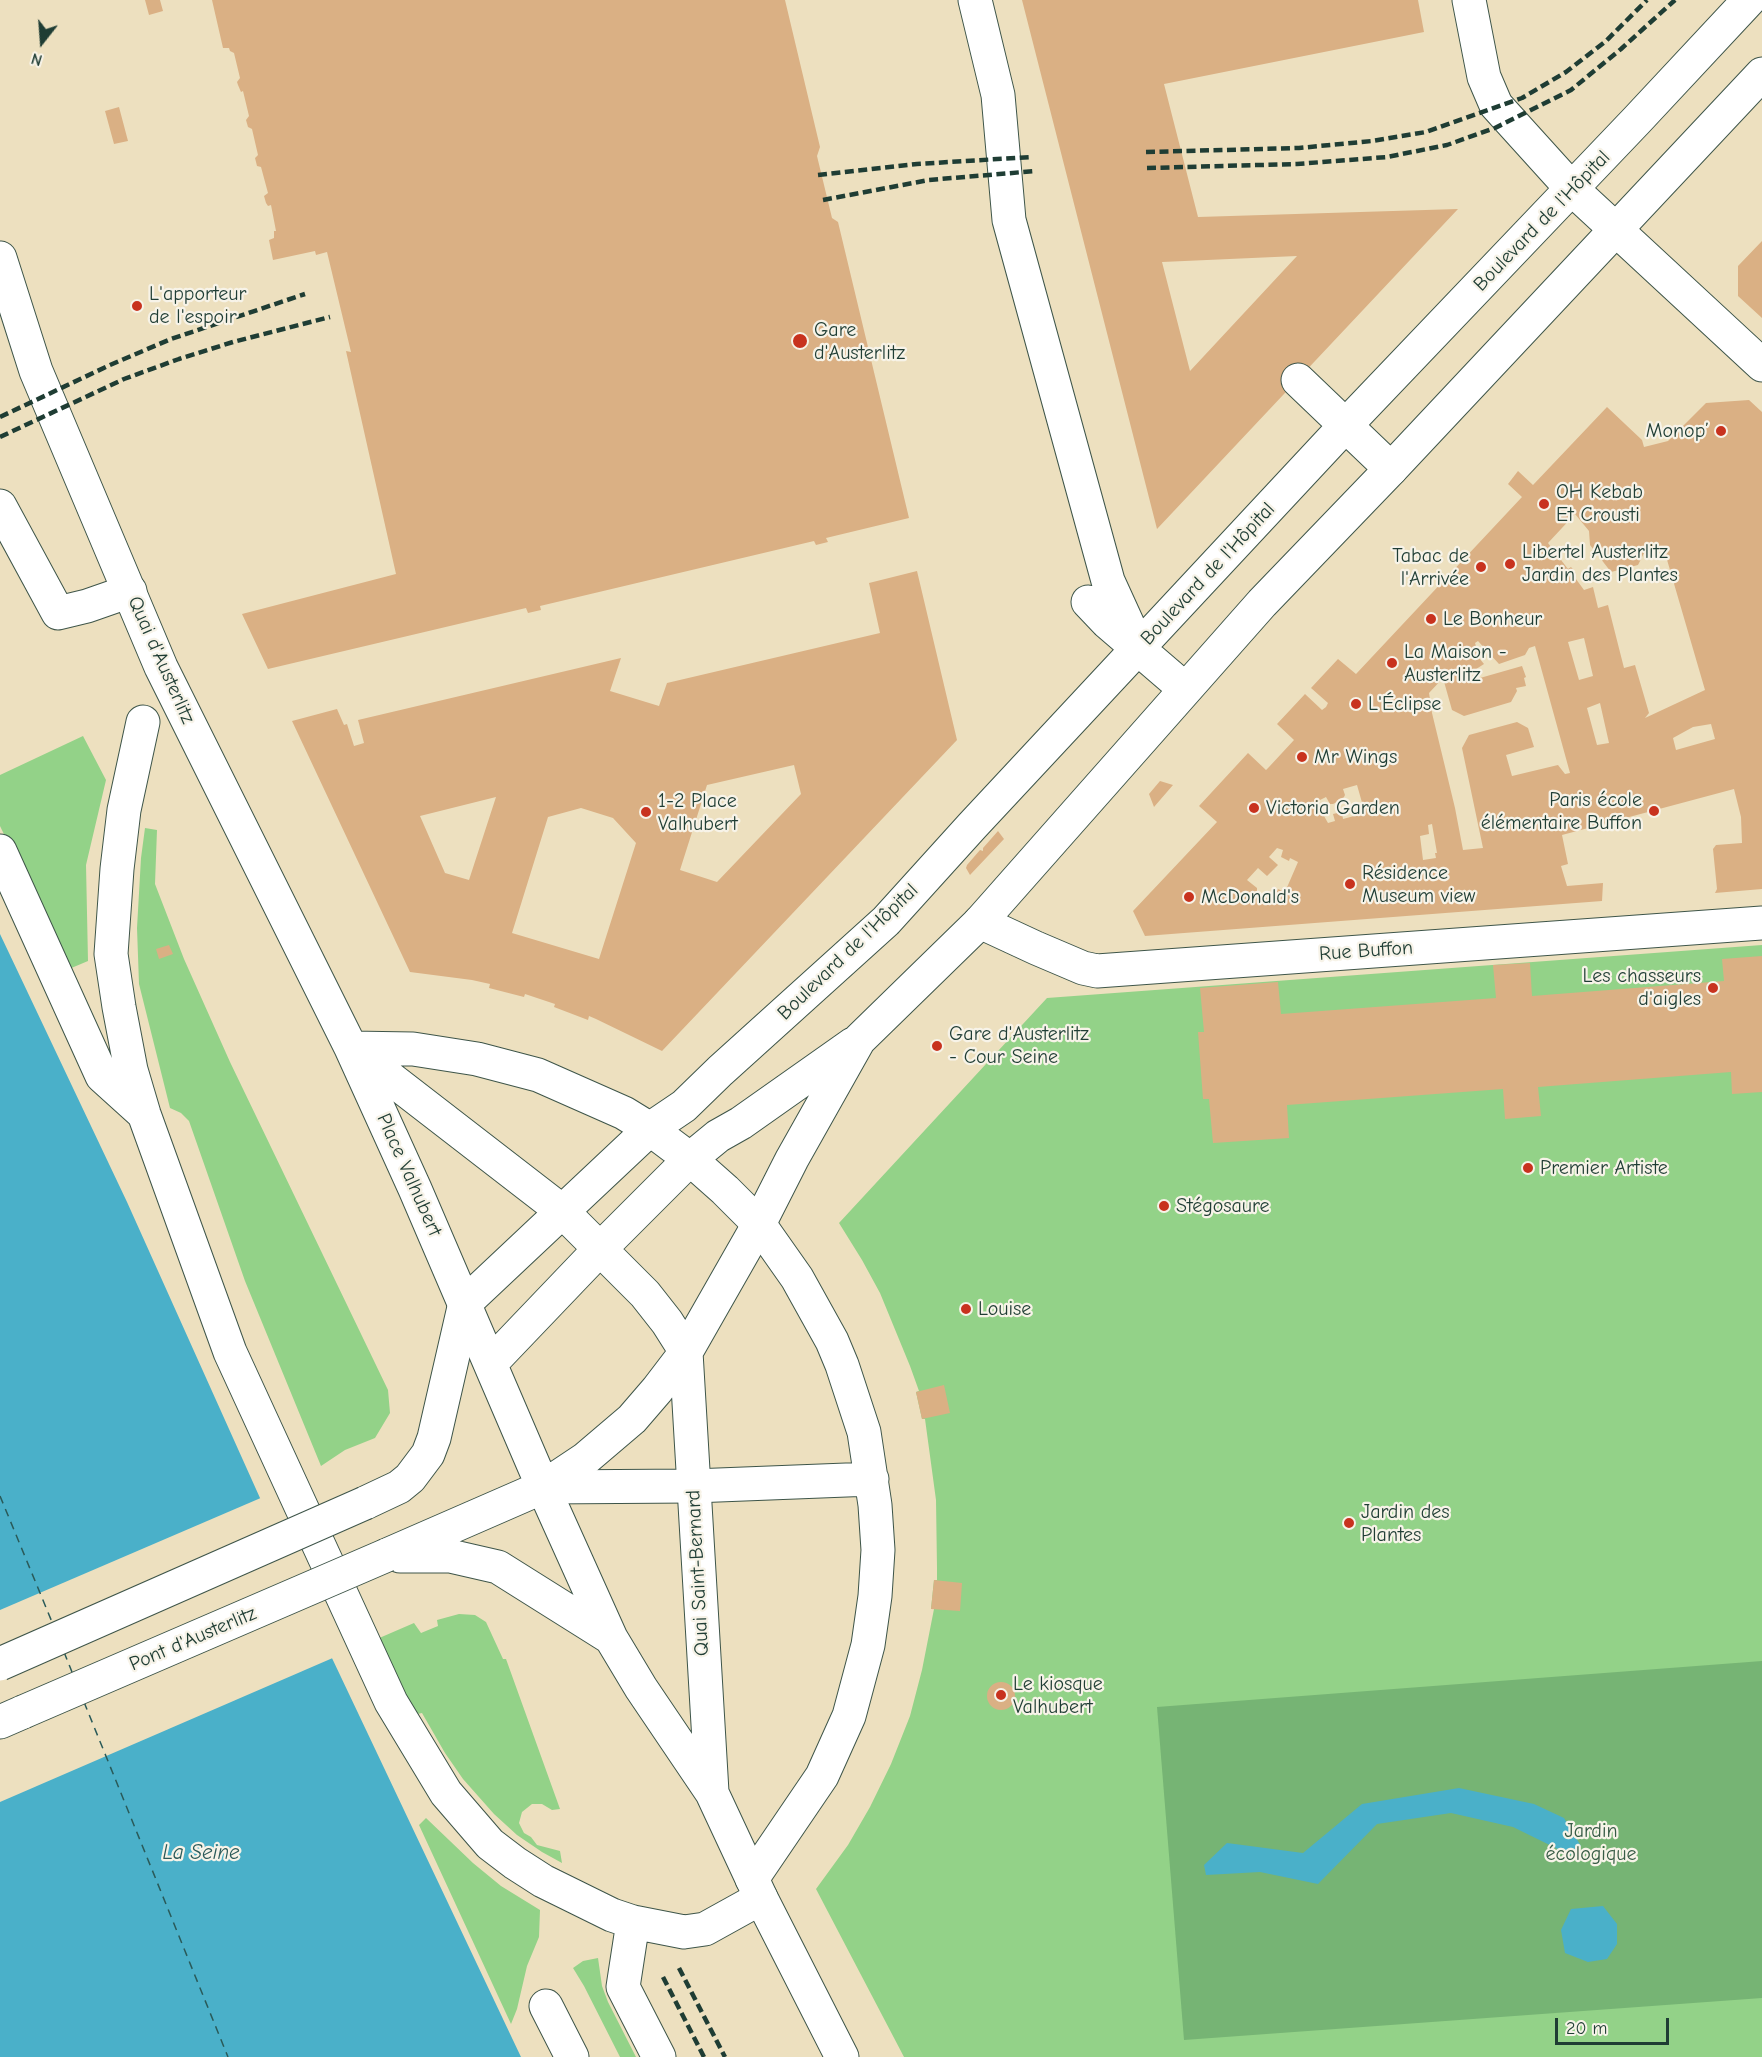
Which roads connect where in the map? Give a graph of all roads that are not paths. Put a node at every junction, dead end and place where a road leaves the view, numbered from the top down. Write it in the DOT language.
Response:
graph roads {
  1 [pos="975,0"];
  2 [pos="1469,0"];
  3 [pos="1749,0"];
  4 [pos="1762,74"];
  5 [pos="1572,189"];
  6 [pos="1614,231"];
  7 [pos="0,258"];
  8 [pos="1762,365"];
  9 [pos="1298,380"];
  10 [pos="1345,426"];
  11 [pos="1391,469"];
  12 [pos="0,506"];
  13 [pos="130,591"];
  14 [pos="1088,602"];
  15 [pos="1139,649"];
  16 [pos="1185,689"];
  17 [pos="142,722"];
  18 [pos="0,851"];
  19 [pos="980,922"];
  20 [pos="1762,923"];
  21 [pos="859,1040"];
  22 [pos="351,1048"];
  23 [pos="144,1114"];
  24 [pos="650,1129"];
  25 [pos="690,1159"];
  26 [pos="562,1211"];
  27 [pos="759,1224"];
  28 [pos="599,1250"];
  29 [pos="465,1303"];
  30 [pos="686,1352"];
  31 [pos="492,1364"];
  32 [pos="873,1479"];
  33 [pos="693,1486"];
  34 [pos="543,1487"];
  35 [pos="387,1556"];
  36 [pos="611,1638"];
  37 [pos="0,1664"];
  38 [pos="0,1722"];
  39 [pos="712,1793"];
  40 [pos="756,1889"];
  41 [pos="633,1922"];
  42 [pos="546,2006"];
  43 [pos="572,2057"];
  44 [pos="659,2057"];
  45 [pos="843,2057"];
  1 -- 15 [label="main road"];
  2 -- 5 [label="main road"];
  3 -- 5 [label="main road, Boulevard de l'Hôpital"];
  4 -- 6 [label="main road"];
  5 -- 6 [label="main road"];
  5 -- 10 [label="main road, Boulevard de l'Hôpital"];
  6 -- 8 [label="main road"];
  6 -- 11 [label="main road"];
  7 -- 13 [label="main road, Quai d'Austerlitz"];
  9 -- 10 [label="main road"];
  10 -- 11 [label="main road"];
  10 -- 15 [label="main road, Boulevard de l'Hôpital"];
  11 -- 16 [label="main road"];
  12 -- 13 [label="main road"];
  13 -- 22 [label="main road, Quai d'Austerlitz"];
  14 -- 15 [label="main road"];
  15 -- 16 [label="main road"];
  15 -- 24 [label="main road, Boulevard de l'Hôpital"];
  16 -- 19 [label="main road"];
  17 -- 23 [label="main road"];
  18 -- 23 [label="main road"];
  19 -- 20 [label="main road, Rue Buffon"];
  19 -- 21 [label="main road"];
  21 -- 25 [label="main road"];
  21 -- 27 [label="main road"];
  22 -- 24 [label="main road"];
  22 -- 26 [label="main road, Place Valhubert"];
  22 -- 29 [label="main road, Place Valhubert"];
  23 -- 41 [label="main road"];
  24 -- 25 [label="main road"];
  24 -- 26 [label="main road"];
  25 -- 27 [label="main road"];
  25 -- 28 [label="main road"];
  26 -- 28 [label="main road, Place Valhubert"];
  26 -- 29 [label="main road"];
  27 -- 30 [label="main road"];
  27 -- 32 [label="main road"];
  28 -- 30 [label="main road, Place Valhubert"];
  28 -- 31 [label="main road"];
  29 -- 31 [label="main road, Place Valhubert"];
  29 -- 37 [label="main road, bridge"];
  30 -- 33 [label="main road, Quai Saint-Bernard"];
  30 -- 34 [label="main road"];
  31 -- 34 [label="main road, Place Valhubert"];
  32 -- 33 [label="main road"];
  32 -- 40 [label="main road"];
  33 -- 34 [label="main road"];
  33 -- 39 [label="main road, Quai Saint-Bernard"];
  34 -- 35 [label="main road"];
  34 -- 36 [label="main road, Quai Saint-Bernard"];
  35 -- 36 [label="main road"];
  35 -- 38 [label="main road, Pont d'Austerlitz, bridge"];
  36 -- 39 [label="main road, Quai Saint-Bernard"];
  39 -- 40 [label="main road, Quai Saint-Bernard"];
  40 -- 41 [label="main road"];
  40 -- 45 [label="main road, Quai Saint-Bernard"];
  41 -- 44 [label="main road"];
  42 -- 43 [label="main road"];
}
